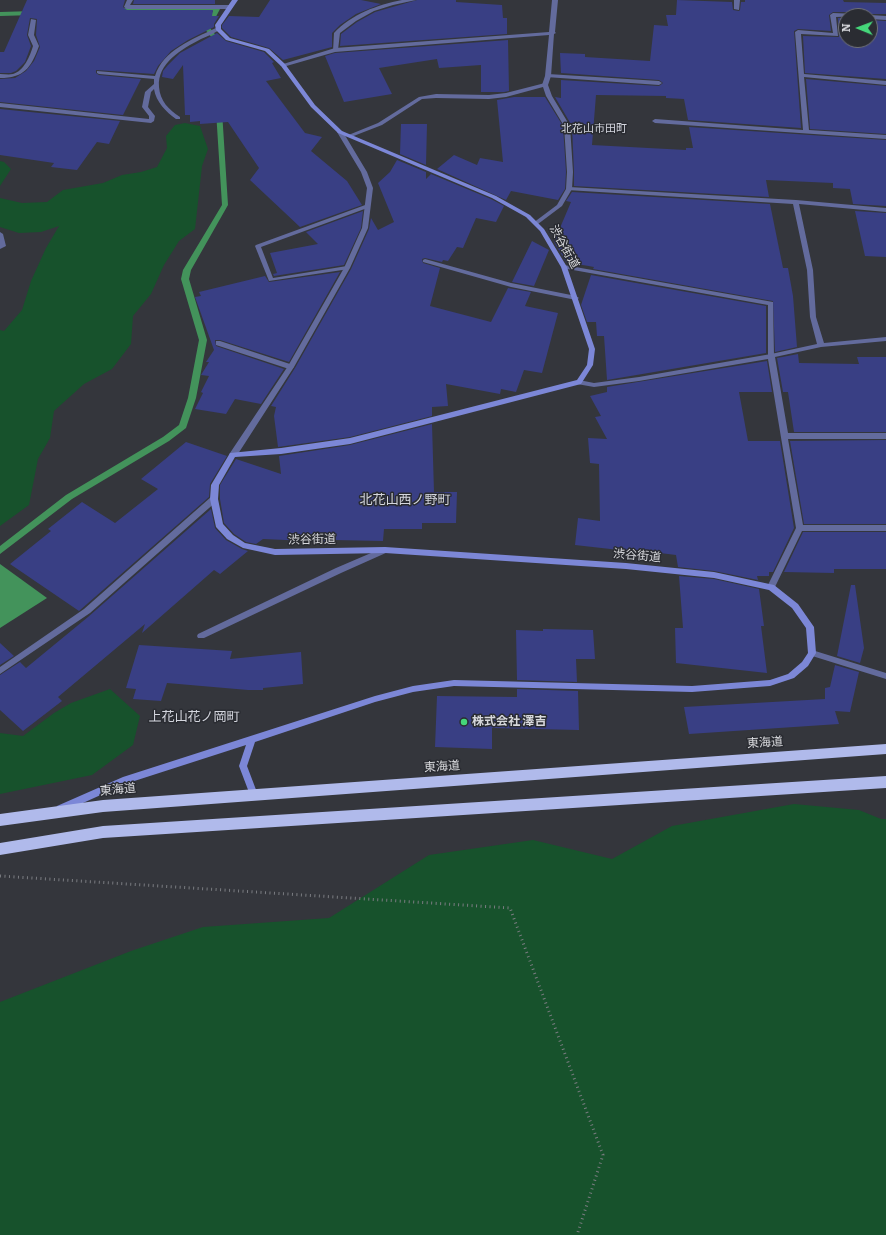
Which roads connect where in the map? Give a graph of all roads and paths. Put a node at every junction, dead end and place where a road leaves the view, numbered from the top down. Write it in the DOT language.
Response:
graph roads {
  1 [pos="130,0"];
  2 [pos="235,0"];
  3 [pos="413,0"];
  4 [pos="555,0"];
  5 [pos="737,0"];
  6 [pos="230,7"];
  7 [pos="737,9"];
  8 [pos="838,15"];
  9 [pos="33,20"];
  10 [pos="218,29"];
  11 [pos="553,33"];
  12 [pos="335,50"];
  13 [pos="283,65"];
  14 [pos="100,72"];
  15 [pos="802,75"];
  16 [pos="0,76"];
  17 [pos="548,76"];
  18 [pos="156,78"];
  19 [pos="659,83"];
  20 [pos="886,83"];
  21 [pos="155,85"];
  22 [pos="545,85"];
  23 [pos="0,105"];
  24 [pos="178,118"];
  25 [pos="655,121"];
  26 [pos="806,131"];
  27 [pos="340,132"];
  28 [pos="349,136"];
  29 [pos="886,137"];
  30 [pos="569,189"];
  31 [pos="796,202"];
  32 [pos="368,206"];
  33 [pos="886,210"];
  34 [pos="536,223"];
  35 [pos="0,234"];
  36 [pos="0,247"];
  37 [pos="425,261"];
  38 [pos="347,268"];
  39 [pos="564,268"];
  40 [pos="576,298"];
  41 [pos="886,339"];
  42 [pos="218,343"];
  43 [pos="821,345"];
  44 [pos="771,356"];
  45 [pos="291,367"];
  46 [pos="579,382"];
  47 [pos="784,436"];
  48 [pos="886,436"];
  49 [pos="233,455"];
  50 [pos="214,499"];
  51 [pos="800,528"];
  52 [pos="886,528"];
  53 [pos="385,550"];
  54 [pos="771,587"];
  55 [pos="201,636"];
  56 [pos="812,653"];
  57 [pos="0,671"];
  58 [pos="886,676"];
  59 [pos="252,740"];
  60 [pos="886,749"];
  61 [pos="886,782"];
  62 [pos="254,795"];
  63 [pos="48,814"];
  64 [pos="0,820"];
  65 [pos="0,849"];
  66 [pos="0,876"];
  67 [pos="577,1235"];
  1 -- 6 [label="street"];
  2 -- 6 [label="main road"];
  3 -- 12 [label="street"];
  4 -- 11 [label="street"];
  5 -- 7 [label="street"];
  6 -- 10 [label="main road"];
  8 -- 15 [label="street"];
  9 -- 16 [label="street"];
  10 -- 13 [label="main road, 渋谷街道"];
  10 -- 18 [label="street"];
  11 -- 12 [label="street"];
  11 -- 17 [label="street"];
  12 -- 13 [label="street"];
  13 -- 27 [label="main road, 渋谷街道"];
  14 -- 18 [label="street"];
  15 -- 20 [label="street"];
  15 -- 26 [label="street"];
  17 -- 19 [label="street"];
  17 -- 22 [label="street"];
  18 -- 21 [label="street"];
  21 -- 23 [label="street"];
  21 -- 24 [label="street"];
  22 -- 28 [label="street"];
  22 -- 30 [label="street"];
  25 -- 26 [label="street"];
  26 -- 29 [label="street"];
  27 -- 28 [label="main road, 渋谷街道"];
  27 -- 32 [label="street"];
  28 -- 34 [label="main road, 渋谷街道"];
  30 -- 31 [label="street"];
  30 -- 34 [label="street"];
  31 -- 33 [label="street"];
  31 -- 43 [label="street"];
  32 -- 38 [label="street"];
  32 -- 38 [label="street"];
  34 -- 39 [label="main road, 渋谷街道"];
  35 -- 36 [label="street"];
  37 -- 40 [label="street"];
  38 -- 45 [label="street"];
  39 -- 40 [label="main road, 渋谷街道"];
  39 -- 44 [label="street"];
  40 -- 46 [label="main road, 渋谷街道"];
  41 -- 43 [label="street"];
  42 -- 45 [label="street"];
  43 -- 44 [label="street"];
  44 -- 46 [label="street"];
  44 -- 47 [label="street"];
  45 -- 49 [label="street"];
  46 -- 49 [label="main road"];
  47 -- 48 [label="street"];
  47 -- 51 [label="street"];
  49 -- 50 [label="main road, 渋谷街道"];
  50 -- 53 [label="main road, 渋谷街道"];
  50 -- 57 [label="street"];
  51 -- 52 [label="street"];
  51 -- 54 [label="street"];
  53 -- 54 [label="main road, 渋谷街道"];
  53 -- 55 [label="street"];
  54 -- 56 [label="main road, 渋谷街道"];
  56 -- 58 [label="street"];
  56 -- 59 [label="main road"];
  59 -- 62 [label="main road"];
  59 -- 63 [label="main road"];
  60 -- 62 [label="highway, 東海道"];
  61 -- 65 [label="highway"];
  62 -- 63 [label="highway, 東海道"];
  63 -- 64 [label="highway, 東海道"];
  66 -- 67 [label="path"];
}
